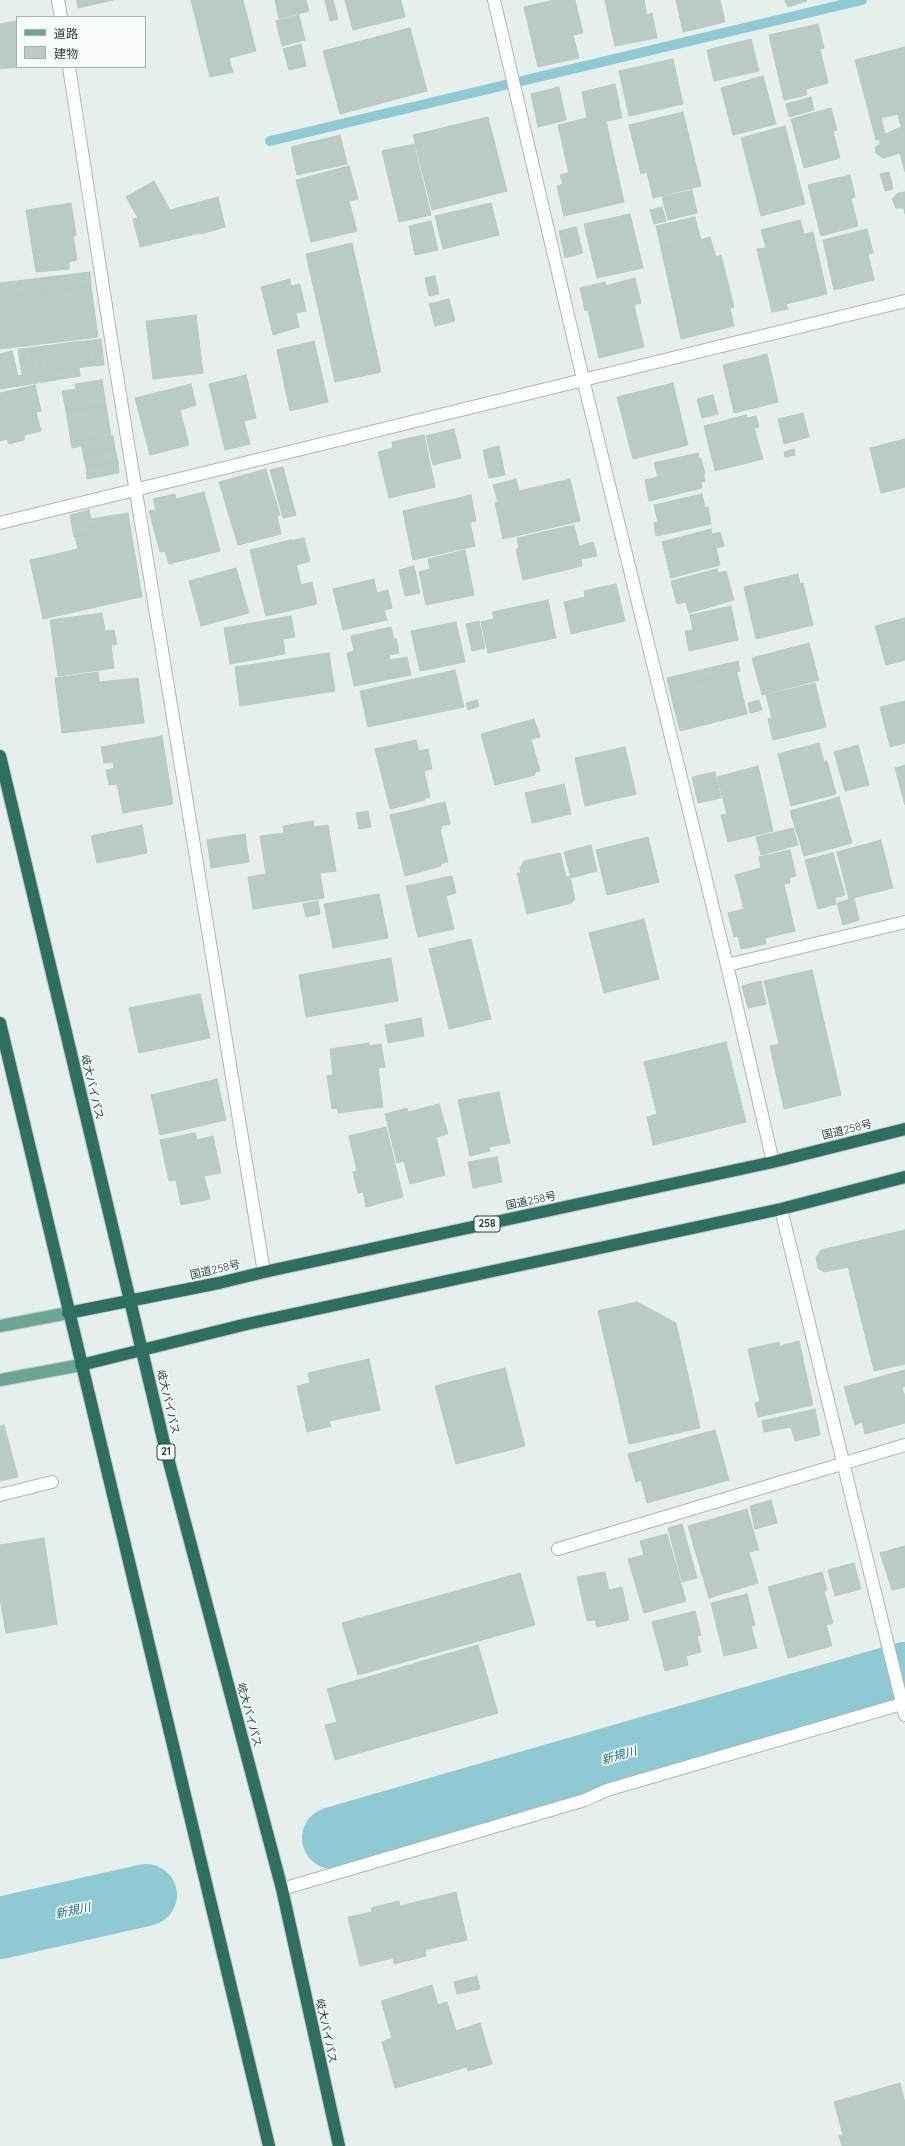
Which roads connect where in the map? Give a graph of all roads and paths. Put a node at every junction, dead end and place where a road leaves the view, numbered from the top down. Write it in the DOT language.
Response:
graph roads {
  1 [pos="58,0"];
  2 [pos="494,0"];
  3 [pos="61,16"];
  4 [pos="69,68"];
  5 [pos="905,301"];
  6 [pos="583,379"];
  7 [pos="135,489"];
  8 [pos="0,523"];
  9 [pos="0,756"];
  10 [pos="905,922"];
  11 [pos="727,964"];
  12 [pos="0,1023"];
  13 [pos="905,1129"];
  14 [pos="773,1162"];
  15 [pos="905,1177"];
  16 [pos="781,1209"];
  17 [pos="264,1272"];
  18 [pos="130,1301"];
  19 [pos="68,1313"];
  20 [pos="0,1326"];
  21 [pos="142,1349"];
  22 [pos="81,1365"];
  23 [pos="0,1380"];
  24 [pos="905,1445"];
  25 [pos="842,1464"];
  26 [pos="52,1482"];
  27 [pos="0,1495"];
  28 [pos="558,1549"];
  29 [pos="903,1704"];
  30 [pos="282,1889"];
  31 [pos="269,2146"];
  32 [pos="339,2146"];
  1 -- 3 [label="street"];
  2 -- 6 [label="street"];
  4 -- 7 [label="street"];
  5 -- 6 [label="street"];
  6 -- 7 [label="street"];
  6 -- 11 [label="street"];
  7 -- 8 [label="street"];
  7 -- 17 [label="street"];
  9 -- 18 [label="highway, 岐大バイパス / 21"];
  10 -- 11 [label="street"];
  11 -- 14 [label="street"];
  12 -- 19 [label="highway"];
  13 -- 14 [label="highway, 国道258号 / 258"];
  14 -- 17 [label="highway, 国道258号 / 258"];
  15 -- 16 [label="highway"];
  16 -- 21 [label="highway"];
  16 -- 25 [label="street"];
  17 -- 18 [label="highway, 国道258号 / 258"];
  18 -- 19 [label="highway, 国道258号 / 258"];
  18 -- 21 [label="highway, 岐大バイパス / 21"];
  19 -- 20 [label="main road"];
  19 -- 22 [label="highway"];
  21 -- 22 [label="highway"];
  21 -- 30 [label="highway, 岐大バイパス / 21"];
  22 -- 23 [label="main road"];
  22 -- 31 [label="highway"];
  24 -- 25 [label="street"];
  25 -- 28 [label="street"];
  25 -- 29 [label="street"];
  26 -- 27 [label="street"];
  29 -- 30 [label="street"];
  30 -- 32 [label="highway, 岐大バイパス / 21"];
}
